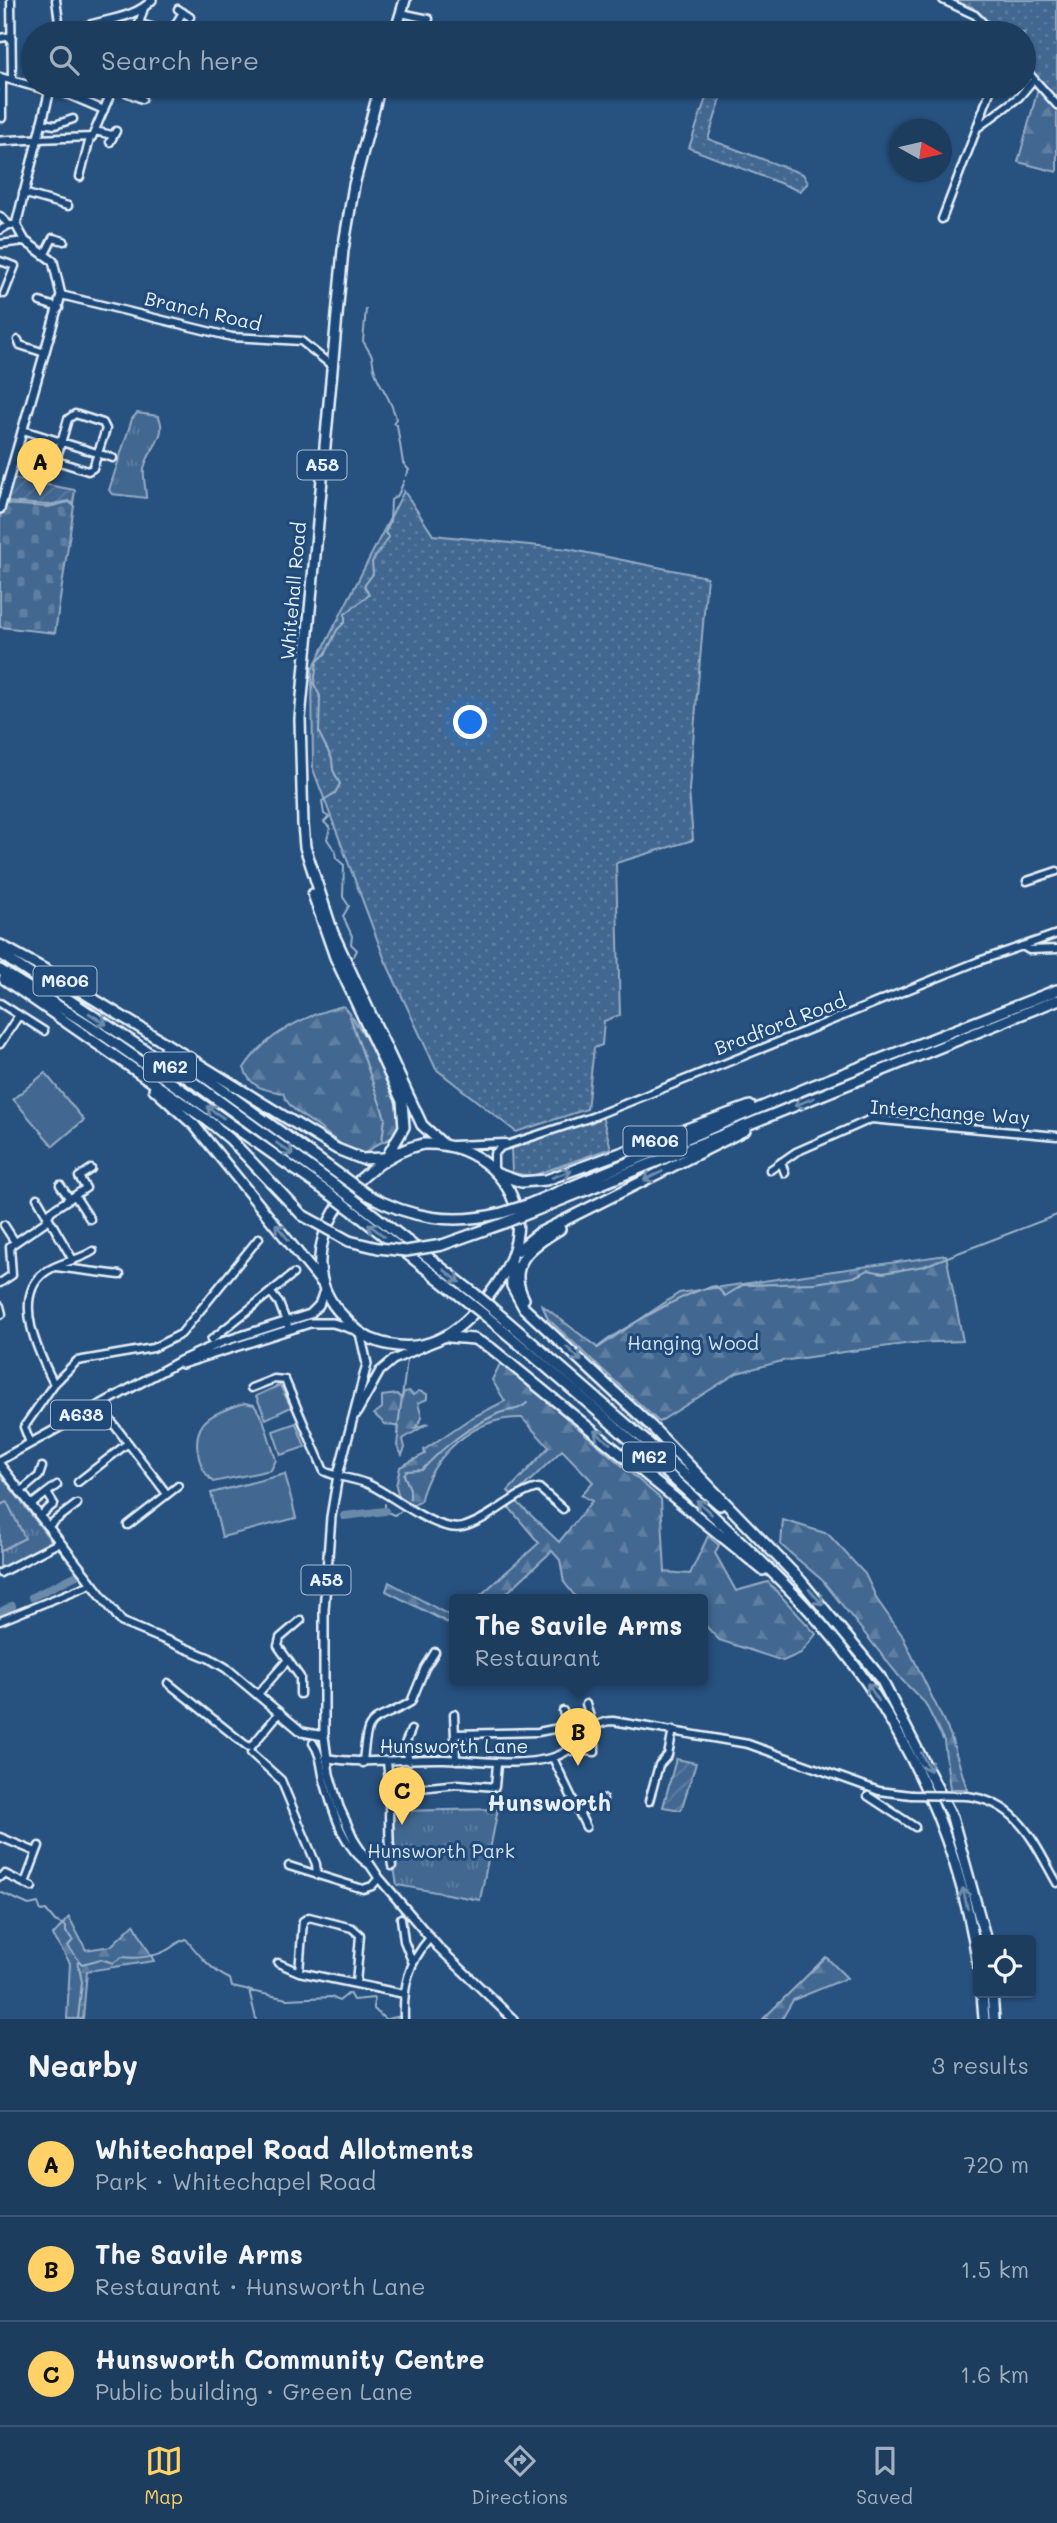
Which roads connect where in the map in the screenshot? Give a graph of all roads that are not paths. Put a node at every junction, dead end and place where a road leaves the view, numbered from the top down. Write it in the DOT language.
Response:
graph roads {
  1 [pos="10,0"];
  2 [pos="56,0"];
  3 [pos="152,0"];
  4 [pos="405,0"];
  5 [pos="943,0"];
  6 [pos="144,8"];
  7 [pos="401,13"];
  8 [pos="190,17"];
  9 [pos="429,19"];
  10 [pos="59,21"];
  11 [pos="105,21"];
  12 [pos="141,21"];
  13 [pos="178,21"];
  14 [pos="399,21"];
  15 [pos="981,21"];
  16 [pos="12,36"];
  17 [pos="0,38"];
  18 [pos="1,77"];
  19 [pos="12,79"];
  20 [pos="21,81"];
  21 [pos="1036,81"];
  22 [pos="47,98"];
  23 [pos="75,98"];
  24 [pos="109,98"];
  25 [pos="377,98"];
  26 [pos="987,98"];
  27 [pos="1018,98"];
  28 [pos="5,99"];
  29 [pos="1057,105"];
  30 [pos="104,110"];
  31 [pos="2,118"];
  32 [pos="73,119"];
  33 [pos="41,123"];
  34 [pos="976,128"];
  35 [pos="95,131"];
  36 [pos="113,136"];
  37 [pos="90,138"];
  38 [pos="37,139"];
  39 [pos="0,141"];
  40 [pos="80,177"];
  41 [pos="23,193"];
  42 [pos="68,206"];
  43 [pos="0,216"];
  44 [pos="942,219"];
  45 [pos="12,225"];
  46 [pos="0,230"];
  47 [pos="25,241"];
  48 [pos="64,241"];
  49 [pos="0,244"];
  50 [pos="45,254"];
  51 [pos="0,261"];
  52 [pos="4,294"];
  53 [pos="42,294"];
  54 [pos="61,295"];
  55 [pos="60,308"];
  56 [pos="18,340"];
  57 [pos="45,353"];
  58 [pos="331,365"];
  59 [pos="23,430"];
  60 [pos="61,442"];
  61 [pos="98,453"];
  62 [pos="113,458"];
  63 [pos="0,509"];
  64 [pos="305,847"];
  65 [pos="1057,871"];
  66 [pos="1027,881"];
  67 [pos="1057,934"];
  68 [pos="0,945"];
  69 [pos="1022,946"];
  70 [pos="1057,949"];
  71 [pos="0,954"];
  72 [pos="0,970"];
  73 [pos="0,976"];
  74 [pos="1057,990"];
  75 [pos="1057,1000"];
  76 [pos="0,1003"];
  77 [pos="19,1015"];
  78 [pos="128,1022"];
  79 [pos="44,1031"];
  80 [pos="0,1044"];
  81 [pos="101,1047"];
  82 [pos="812,1086"];
  83 [pos="766,1117"];
  84 [pos="1057,1136"];
  85 [pos="514,1142"];
  86 [pos="445,1145"];
  87 [pos="386,1157"];
  88 [pos="782,1162"];
  89 [pos="91,1169"];
  90 [pos="771,1170"];
  91 [pos="495,1172"];
  92 [pos="785,1173"];
  93 [pos="60,1185"];
  94 [pos="333,1190"];
  95 [pos="37,1198"];
  96 [pos="73,1198"];
  97 [pos="597,1206"];
  98 [pos="528,1209"];
  99 [pos="47,1217"];
  100 [pos="503,1218"];
  101 [pos="90,1219"];
  102 [pos="4,1225"];
  103 [pos="259,1238"];
  104 [pos="15,1242"];
  105 [pos="0,1245"];
  106 [pos="8,1248"];
  107 [pos="93,1251"];
  108 [pos="512,1259"];
  109 [pos="73,1260"];
  110 [pos="57,1267"];
  111 [pos="293,1274"];
  112 [pos="120,1275"];
  113 [pos="0,1283"];
  114 [pos="325,1286"];
  115 [pos="271,1293"];
  116 [pos="0,1306"];
  117 [pos="490,1313"];
  118 [pos="2,1314"];
  119 [pos="288,1326"];
  120 [pos="359,1332"];
  121 [pos="552,1333"];
  122 [pos="444,1338"];
  123 [pos="211,1340"];
  124 [pos="433,1341"];
  125 [pos="54,1384"];
  126 [pos="251,1388"];
  127 [pos="99,1405"];
  128 [pos="350,1426"];
  129 [pos="30,1443"];
  130 [pos="128,1443"];
  131 [pos="1,1458"];
  132 [pos="42,1467"];
  133 [pos="338,1475"];
  134 [pos="78,1482"];
  135 [pos="57,1485"];
  136 [pos="178,1486"];
  137 [pos="20,1492"];
  138 [pos="47,1493"];
  139 [pos="167,1494"];
  140 [pos="77,1504"];
  141 [pos="31,1505"];
  142 [pos="564,1509"];
  143 [pos="40,1516"];
  144 [pos="128,1525"];
  145 [pos="48,1526"];
  146 [pos="60,1542"];
  147 [pos="776,1555"];
  148 [pos="0,1573"];
  149 [pos="92,1584"];
  150 [pos="804,1607"];
  151 [pos="301,1620"];
  152 [pos="0,1621"];
  153 [pos="435,1652"];
  154 [pos="286,1662"];
  155 [pos="168,1683"];
  156 [pos="258,1693"];
  157 [pos="300,1694"];
  158 [pos="586,1704"];
  159 [pos="563,1711"];
  160 [pos="280,1712"];
  161 [pos="454,1714"];
  162 [pos="564,1727"];
  163 [pos="591,1729"];
  164 [pos="411,1730"];
  165 [pos="673,1730"];
  166 [pos="455,1734"];
  167 [pos="324,1736"];
  168 [pos="313,1743"];
  169 [pos="573,1750"];
  170 [pos="595,1752"];
  171 [pos="251,1753"];
  172 [pos="326,1758"];
  173 [pos="553,1758"];
  174 [pos="456,1760"];
  175 [pos="598,1760"];
  176 [pos="409,1761"];
  177 [pos="387,1762"];
  178 [pos="363,1763"];
  179 [pos="497,1764"];
  180 [pos="328,1783"];
  181 [pos="391,1791"];
  182 [pos="894,1794"];
  183 [pos="867,1796"];
  184 [pos="649,1801"];
  185 [pos="603,1804"];
  186 [pos="887,1809"];
  187 [pos="581,1811"];
  188 [pos="586,1827"];
  189 [pos="915,1827"];
  190 [pos="0,1837"];
  191 [pos="289,1866"];
  192 [pos="392,1866"];
  193 [pos="317,1875"];
  194 [pos="0,1877"];
  195 [pos="379,1878"];
  196 [pos="24,1883"];
  197 [pos="1057,1883"];
  198 [pos="32,1887"];
  199 [pos="401,1918"];
  200 [pos="985,1935"];
  201 [pos="430,1938"];
  202 [pos="973,1940"];
  203 [pos="412,1961"];
  204 [pos="278,1963"];
  205 [pos="299,1972"];
  206 [pos="356,1984"];
  207 [pos="404,1994"];
  208 [pos="982,1998"];
  209 [pos="992,1998"];
  210 [pos="404,2016"];
  211 [pos="513,2019"];
  212 [pos="984,2019"];
  213 [pos="994,2019"];
  1 -- 16 [label="street"];
  2 -- 10 [label="street"];
  3 -- 6 [label="main road"];
  4 -- 7 [label="highway"];
  5 -- 15 [label="street"];
  6 -- 11 [label="main road"];
  6 -- 12 [label="street"];
  7 -- 9 [label="street"];
  7 -- 14 [label="highway"];
  8 -- 13 [label="street"];
  16 -- 17 [label="street"];
  16 -- 19 [label="street"];
  18 -- 19 [label="street"];
  18 -- 28 [label="street"];
  19 -- 20 [label="street"];
  21 -- 29 [label="street"];
  22 -- 33 [label="main road"];
  23 -- 30 [label="street"];
  24 -- 30 [label="street"];
  25 -- 58 [label="highway, Whitehall Road / A58"];
  26 -- 34 [label="street"];
  27 -- 34 [label="street"];
  28 -- 31 [label="street"];
  30 -- 35 [label="street"];
  32 -- 33 [label="street"];
  33 -- 38 [label="main road"];
  34 -- 44 [label="street"];
  35 -- 36 [label="street"];
  35 -- 37 [label="street"];
  37 -- 38 [label="street"];
  37 -- 40 [label="street"];
  38 -- 39 [label="main road"];
  38 -- 41 [label="main road"];
  41 -- 42 [label="street"];
  41 -- 45 [label="main road"];
  43 -- 45 [label="street"];
  45 -- 46 [label="street"];
  45 -- 47 [label="main road"];
  47 -- 49 [label="street"];
  47 -- 50 [label="main road"];
  48 -- 50 [label="street"];
  50 -- 54 [label="main road"];
  51 -- 52 [label="street"];
  53 -- 55 [label="street"];
  54 -- 55 [label="main road"];
  54 -- 58 [label="street, Branch Road"];
  55 -- 57 [label="main road"];
  56 -- 57 [label="street"];
  57 -- 59 [label="main road"];
  58 -- 64 [label="highway, Whitehall Road / A58"];
  59 -- 60 [label="street"];
  59 -- 63 [label="main road"];
  60 -- 61 [label="street"];
  60 -- 61 [label="street"];
  60 -- 61 [label="street"];
  61 -- 62 [label="street"];
  64 -- 86 [label="highway, Whitehall Road / A58"];
  64 -- 87 [label="highway, A58"];
  65 -- 66 [label="street"];
  67 -- 69 [label="street, Bradford Road"];
  68 -- 78 [label="highway, M606"];
  69 -- 70 [label="street"];
  69 -- 85 [label="street, Bradford Road"];
  71 -- 94 [label="highway, M62, one-way"];
  94 -- 72 [label="highway, M62, one-way"];
  73 -- 81 [label="highway, M606"];
  74 -- 82 [label="highway, M606"];
  75 -- 83 [label="highway, M606, one-way"];
  76 -- 77 [label="street"];
  77 -- 79 [label="street"];
  77 -- 80 [label="street"];
  78 -- 87 [label="highway"];
  78 -- 100 [label="highway, M606, bridge"];
  81 -- 100 [label="highway, M606, bridge"];
  114 -- 81 [label="highway, one-way"];
  91 -- 82 [label="highway, M606, one-way"];
  82 -- 98 [label="highway, M606"];
  83 -- 97 [label="highway, M606, one-way"];
  83 -- 98 [label="highway, M606"];
  84 -- 88 [label="street, Interchange Way"];
  85 -- 86 [label="street, Bradford Road"];
  85 -- 91 [label="street"];
  86 -- 87 [label="highway"];
  86 -- 91 [label="highway"];
  87 -- 114 [label="highway"];
  88 -- 90 [label="street, Interchange Way"];
  88 -- 92 [label="street"];
  89 -- 96 [label="street"];
  91 -- 108 [label="highway"];
  93 -- 96 [label="street"];
  94 -- 117 [label="highway, M62, bridge"];
  95 -- 99 [label="street"];
  96 -- 99 [label="street"];
  96 -- 101 [label="street"];
  97 -- 108 [label="highway, M606"];
  97 -- 121 [label="highway"];
  98 -- 100 [label="highway, M606, bridge"];
  99 -- 104 [label="street"];
  99 -- 109 [label="street"];
  102 -- 104 [label="street"];
  103 -- 125 [label="street"];
  104 -- 106 [label="street"];
  105 -- 106 [label="street"];
  106 -- 113 [label="street"];
  107 -- 109 [label="street"];
  108 -- 121 [label="highway"];
  108 -- 122 [label="highway"];
  109 -- 110 [label="street"];
  110 -- 112 [label="street"];
  110 -- 125 [label="street"];
  111 -- 115 [label="street"];
  114 -- 119 [label="main road"];
  114 -- 120 [label="highway"];
  115 -- 119 [label="street"];
  115 -- 123 [label="street"];
  116 -- 118 [label="street"];
  117 -- 147 [label="highway, M62"];
  150 -- 117 [label="highway, M62, one-way"];
  119 -- 120 [label="main road"];
  119 -- 127 [label="main road, A638"];
  120 -- 124 [label="highway"];
  120 -- 128 [label="main road, A58"];
  121 -- 147 [label="highway, one-way"];
  122 -- 124 [label="highway"];
  150 -- 122 [label="highway, one-way"];
  124 -- 128 [label="main road, A58"];
  125 -- 129 [label="street"];
  126 -- 133 [label="street"];
  127 -- 129 [label="main road, A638"];
  127 -- 130 [label="street"];
  128 -- 133 [label="main road, A58"];
  129 -- 131 [label="main road, A638"];
  130 -- 134 [label="street"];
  130 -- 139 [label="street"];
  131 -- 137 [label="main road"];
  132 -- 137 [label="street"];
  133 -- 142 [label="street"];
  133 -- 167 [label="main road, A58"];
  135 -- 138 [label="street"];
  136 -- 139 [label="street"];
  137 -- 141 [label="main road"];
  138 -- 141 [label="street"];
  138 -- 143 [label="street"];
  139 -- 144 [label="street"];
  140 -- 145 [label="street"];
  141 -- 143 [label="main road"];
  143 -- 145 [label="main road"];
  145 -- 146 [label="main road"];
  146 -- 148 [label="street"];
  146 -- 149 [label="main road"];
  147 -- 200 [label="highway, M62, one-way"];
  149 -- 152 [label="street"];
  149 -- 156 [label="main road"];
  202 -- 150 [label="highway, M62, one-way"];
  151 -- 154 [label="street"];
  153 -- 178 [label="street"];
  154 -- 156 [label="street"];
  154 -- 157 [label="street"];
  155 -- 160 [label="street"];
  156 -- 160 [label="main road"];
  158 -- 163 [label="street"];
  159 -- 162 [label="street"];
  160 -- 167 [label="main road"];
  161 -- 166 [label="street"];
  162 -- 166 [label="street"];
  162 -- 169 [label="street"];
  163 -- 165 [label="street"];
  163 -- 169 [label="street, Hunsworth Lane"];
  163 -- 170 [label="street"];
  164 -- 176 [label="street"];
  165 -- 182 [label="street"];
  165 -- 184 [label="street"];
  166 -- 174 [label="street"];
  167 -- 172 [label="main road, A58"];
  168 -- 180 [label="street"];
  169 -- 170 [label="street"];
  169 -- 173 [label="street, Hunsworth Lane"];
  170 -- 175 [label="street"];
  171 -- 193 [label="street"];
  172 -- 178 [label="street, Hunsworth Lane"];
  172 -- 180 [label="main road, A58"];
  173 -- 179 [label="street, Hunsworth Lane"];
  173 -- 187 [label="street"];
  174 -- 176 [label="street, Hunsworth Lane"];
  174 -- 179 [label="street, Hunsworth Lane"];
  176 -- 177 [label="street, Hunsworth Lane"];
  177 -- 178 [label="street, Hunsworth Lane"];
  177 -- 181 [label="street"];
  179 -- 181 [label="street"];
  180 -- 195 [label="main road, A58"];
  181 -- 192 [label="street"];
  182 -- 186 [label="street"];
  182 -- 197 [label="street, bridge"];
  183 -- 186 [label="street"];
  185 -- 187 [label="street"];
  186 -- 189 [label="street"];
  187 -- 188 [label="street"];
  190 -- 196 [label="street"];
  191 -- 193 [label="street"];
  193 -- 195 [label="street"];
  194 -- 196 [label="street"];
  195 -- 201 [label="main road, A58"];
  196 -- 198 [label="street"];
  199 -- 203 [label="street"];
  201 -- 203 [label="street"];
  201 -- 211 [label="main road, A58"];
  203 -- 207 [label="street"];
  204 -- 205 [label="street"];
  205 -- 206 [label="street"];
  205 -- 206 [label="street"];
  206 -- 207 [label="street"];
  207 -- 210 [label="street"];
  208 -- 212 [label="highway"];
  209 -- 213 [label="highway"];
}
